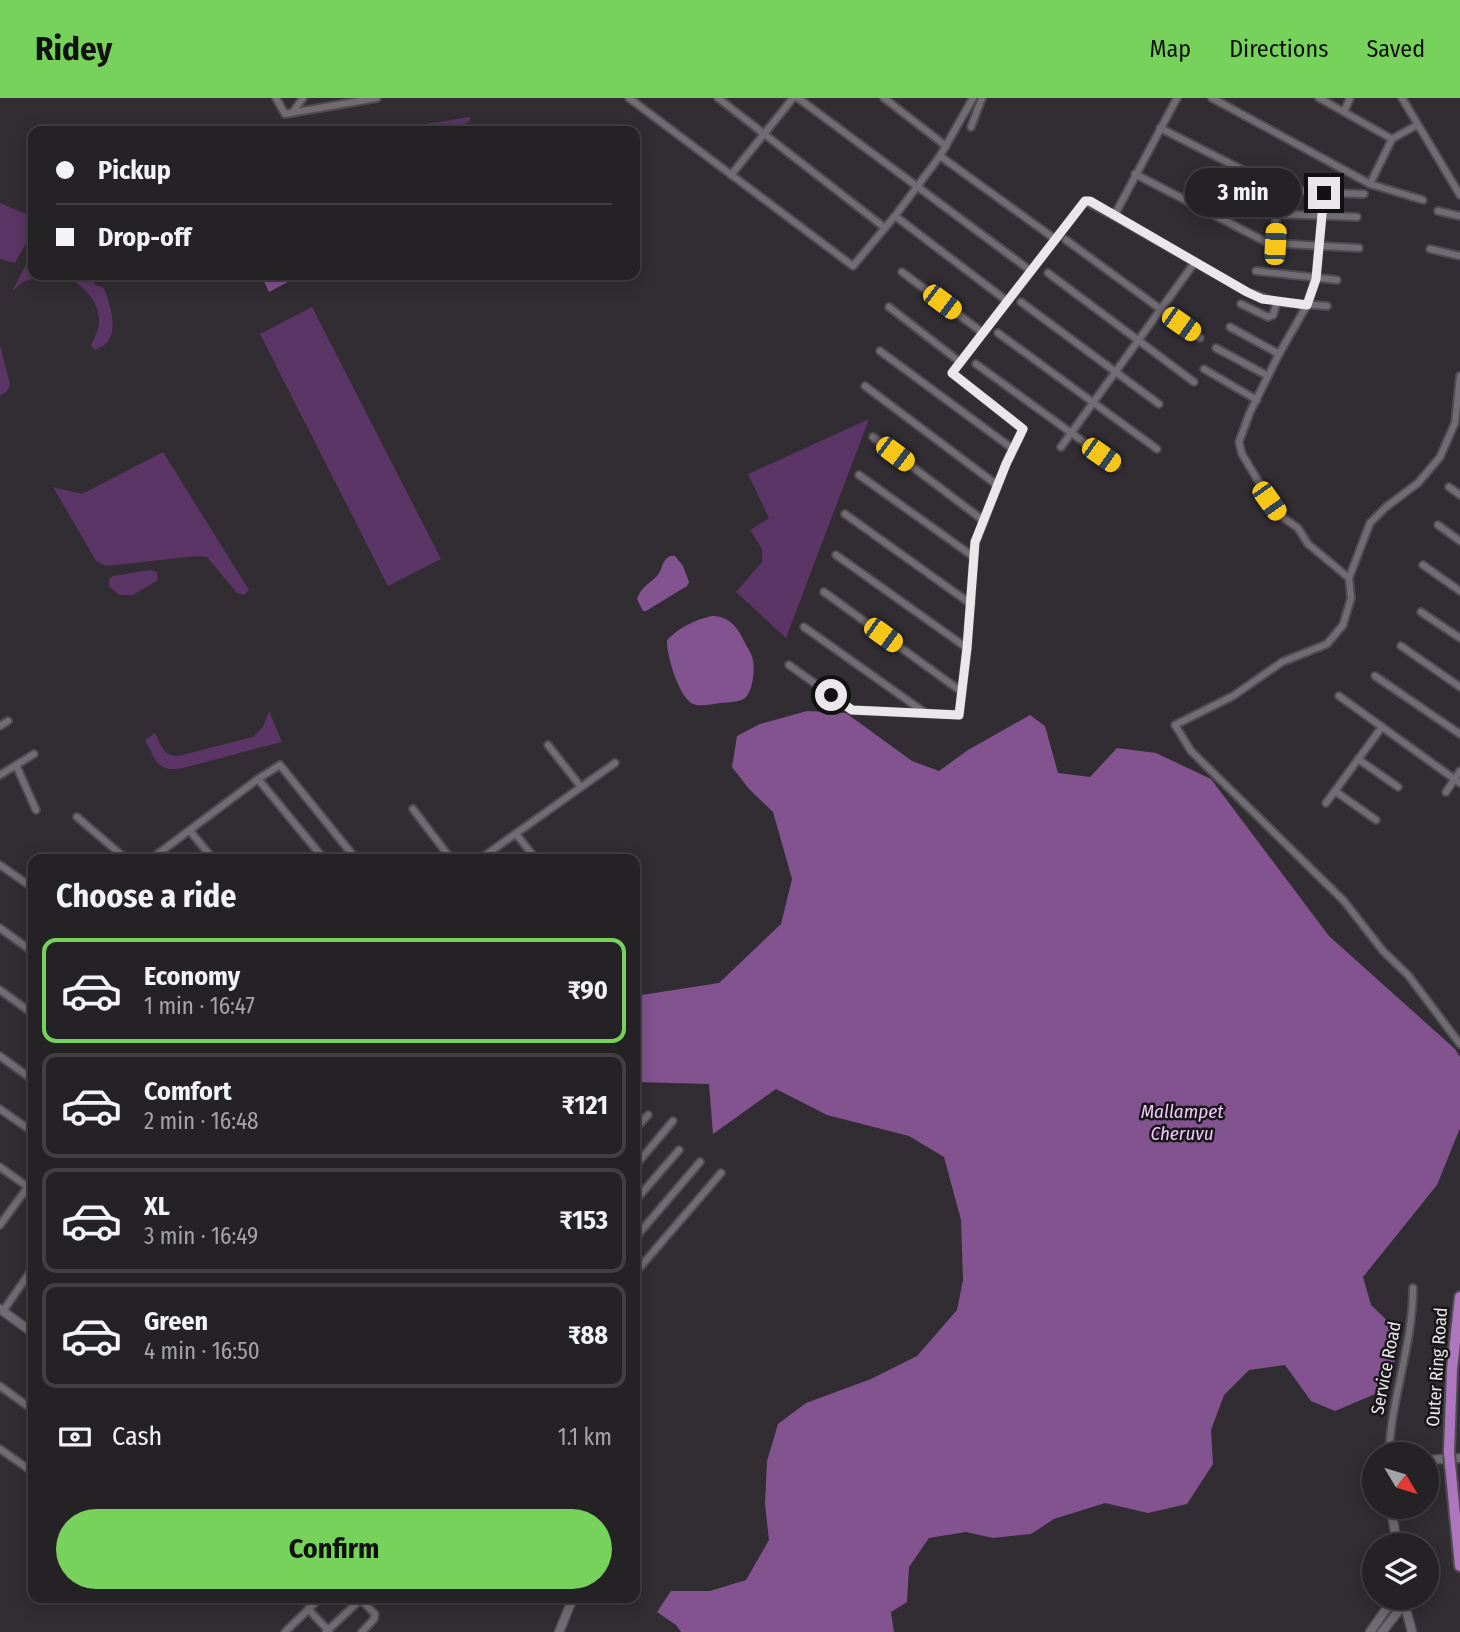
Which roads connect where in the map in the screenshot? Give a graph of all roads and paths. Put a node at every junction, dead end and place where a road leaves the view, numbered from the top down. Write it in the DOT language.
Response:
graph roads {
  1 [pos="276,98"];
  2 [pos="303,98"];
  3 [pos="377,98"];
  4 [pos="629,98"];
  5 [pos="718,98"];
  6 [pos="793,98"];
  7 [pos="798,98"];
  8 [pos="884,98"];
  9 [pos="964,98"];
  10 [pos="982,98"];
  11 [pos="1177,98"];
  12 [pos="1212,98"];
  13 [pos="1319,98"];
  14 [pos="1350,98"];
  15 [pos="1402,98"];
  16 [pos="971,101"];
  17 [pos="293,112"];
  18 [pos="1344,112"];
  19 [pos="1417,125"];
  20 [pos="971,127"];
  21 [pos="1160,128"];
  22 [pos="764,134"];
  23 [pos="1392,139"];
  24 [pos="946,146"];
  25 [pos="940,156"];
  26 [pos="1135,174"];
  27 [pos="731,175"];
  28 [pos="1370,184"];
  29 [pos="917,187"];
  30 [pos="1324,193"];
  31 [pos="1364,194"];
  32 [pos="1460,195"];
  33 [pos="1423,200"];
  34 [pos="1438,211"];
  35 [pos="895,216"];
  36 [pos="1114,216"];
  37 [pos="1323,216"];
  38 [pos="1460,216"];
  39 [pos="1356,217"];
  40 [pos="885,228"];
  41 [pos="1055,239"];
  42 [pos="1066,240"];
  43 [pos="1275,244"];
  44 [pos="1320,245"];
  45 [pos="1359,248"];
  46 [pos="1430,249"];
  47 [pos="1460,256"];
  48 [pos="1195,262"];
  49 [pos="1031,271"];
  50 [pos="1256,271"];
  51 [pos="902,272"];
  52 [pos="1048,273"];
  53 [pos="1316,279"];
  54 [pos="1337,280"];
  55 [pos="1007,301"];
  56 [pos="1021,302"];
  57 [pos="1277,302"];
  58 [pos="1241,304"];
  59 [pos="1307,305"];
  60 [pos="1327,306"];
  61 [pos="889,307"];
  62 [pos="1161,311"];
  63 [pos="1230,327"];
  64 [pos="983,333"];
  65 [pos="998,333"];
  66 [pos="1200,338"];
  67 [pos="1139,341"];
  68 [pos="1216,348"];
  69 [pos="880,351"];
  70 [pos="1279,354"];
  71 [pos="960,362"];
  72 [pos="976,364"];
  73 [pos="1204,369"];
  74 [pos="1116,372"];
  75 [pos="1268,376"];
  76 [pos="1460,376"];
  77 [pos="1194,382"];
  78 [pos="865,386"];
  79 [pos="1257,400"];
  80 [pos="1094,402"];
  81 [pos="1159,404"];
  82 [pos="1071,434"];
  83 [pos="873,437"];
  84 [pos="1061,447"];
  85 [pos="1013,449"];
  86 [pos="1157,449"];
  87 [pos="1117,466"];
  88 [pos="859,475"];
  89 [pos="998,485"];
  90 [pos="1449,487"];
  91 [pos="1460,495"];
  92 [pos="845,514"];
  93 [pos="984,521"];
  94 [pos="1438,525"];
  95 [pos="1460,541"];
  96 [pos="836,555"];
  97 [pos="974,557"];
  98 [pos="1423,565"];
  99 [pos="1349,578"];
  100 [pos="1460,591"];
  101 [pos="824,592"];
  102 [pos="971,604"];
  103 [pos="1421,612"];
  104 [pos="804,627"];
  105 [pos="1460,638"];
  106 [pos="1401,646"];
  107 [pos="967,648"];
  108 [pos="789,665"];
  109 [pos="1375,676"];
  110 [pos="1460,687"];
  111 [pos="962,692"];
  112 [pos="1339,696"];
  113 [pos="925,713"];
  114 [pos="8,721"];
  115 [pos="0,726"];
  116 [pos="1382,727"];
  117 [pos="1460,734"];
  118 [pos="548,745"];
  119 [pos="34,754"];
  120 [pos="1358,759"];
  121 [pos="615,764"];
  122 [pos="16,765"];
  123 [pos="1460,771"];
  124 [pos="0,775"];
  125 [pos="258,779"];
  126 [pos="1457,781"];
  127 [pos="581,787"];
  128 [pos="1398,787"];
  129 [pos="1335,791"];
  130 [pos="1446,792"];
  131 [pos="1326,803"];
  132 [pos="413,809"];
  133 [pos="36,810"];
  134 [pos="77,817"];
  135 [pos="1376,820"];
  136 [pos="190,831"];
  137 [pos="516,834"];
  138 [pos="120,854"];
  139 [pos="161,854"];
  140 [pos="206,854"];
  141 [pos="320,854"];
  142 [pos="352,854"];
  143 [pos="447,854"];
  144 [pos="487,854"];
  145 [pos="532,854"];
  146 [pos="0,865"];
  147 [pos="28,885"];
  148 [pos="0,928"];
  149 [pos="28,948"];
  150 [pos="0,990"];
  151 [pos="28,1010"];
  152 [pos="1460,1044"];
  153 [pos="0,1056"];
  154 [pos="28,1076"];
  155 [pos="0,1109"];
  156 [pos="648,1115"];
  157 [pos="673,1121"];
  158 [pos="640,1124"];
  159 [pos="28,1129"];
  160 [pos="679,1150"];
  161 [pos="640,1160"];
  162 [pos="700,1163"];
  163 [pos="0,1167"];
  164 [pos="721,1173"];
  165 [pos="28,1187"];
  166 [pos="640,1195"];
  167 [pos="0,1225"];
  168 [pos="640,1232"];
  169 [pos="640,1266"];
  170 [pos="28,1275"];
  171 [pos="1413,1288"];
  172 [pos="1460,1297"];
  173 [pos="1,1310"];
  174 [pos="28,1329"];
  175 [pos="0,1386"];
  176 [pos="28,1406"];
  177 [pos="1390,1442"];
  178 [pos="0,1449"];
  179 [pos="1460,1458"];
  180 [pos="1439,1459"];
  181 [pos="27,1468"];
  182 [pos="1460,1566"];
  183 [pos="315,1603"];
  184 [pos="355,1603"];
  185 [pos="365,1603"];
  186 [pos="571,1603"];
  187 [pos="308,1609"];
  188 [pos="1386,1610"];
  189 [pos="1398,1610"];
  190 [pos="1406,1610"];
  191 [pos="329,1631"];
  192 [pos="285,1632"];
  193 [pos="362,1632"];
  194 [pos="559,1632"];
  195 [pos="1370,1632"];
  196 [pos="1382,1632"];
  197 [pos="1412,1632"];
  1 -- 17 [label="street"];
  2 -- 17 [label="street"];
  3 -- 17 [label="street"];
  4 -- 27 [label="street"];
  5 -- 22 [label="street"];
  6 -- 22 [label="street"];
  7 -- 29 [label="street"];
  8 -- 24 [label="street"];
  9 -- 16 [label="street"];
  10 -- 20 [label="street"];
  11 -- 21 [label="street"];
  12 -- 28 [label="street"];
  13 -- 18 [label="street"];
  14 -- 18 [label="street"];
  15 -- 19 [label="street"];
  16 -- 24 [label="street"];
  18 -- 23 [label="street"];
  19 -- 23 [label="street"];
  19 -- 32 [label="street"];
  21 -- 26 [label="street"];
  21 -- 30 [label="street"];
  22 -- 27 [label="street"];
  22 -- 40 [label="street"];
  23 -- 28 [label="street"];
  24 -- 25 [label="street"];
  25 -- 29 [label="street"];
  25 -- 41 [label="street"];
  26 -- 36 [label="street"];
  26 -- 43 [label="street"];
  27 -- 40 [label="street"];
  28 -- 33 [label="street"];
  29 -- 35 [label="street"];
  29 -- 49 [label="street"];
  30 -- 31 [label="street"];
  30 -- 37 [label="street"];
  34 -- 38 [label="street"];
  35 -- 40 [label="street"];
  35 -- 55 [label="street"];
  36 -- 41 [label="street"];
  36 -- 48 [label="street"];
  37 -- 39 [label="street"];
  37 -- 43 [label="street"];
  37 -- 44 [label="street"];
  41 -- 49 [label="street"];
  42 -- 62 [label="street"];
  43 -- 44 [label="street"];
  44 -- 45 [label="street"];
  44 -- 53 [label="street"];
  46 -- 47 [label="street"];
  48 -- 57 [label="street"];
  48 -- 62 [label="street"];
  49 -- 55 [label="street"];
  50 -- 53 [label="street"];
  51 -- 64 [label="street"];
  52 -- 67 [label="street"];
  53 -- 54 [label="street"];
  53 -- 59 [label="street"];
  55 -- 64 [label="street"];
  56 -- 74 [label="street"];
  57 -- 58 [label="street"];
  57 -- 59 [label="street"];
  59 -- 60 [label="street"];
  59 -- 70 [label="street"];
  61 -- 71 [label="street"];
  62 -- 66 [label="street"];
  62 -- 67 [label="street"];
  63 -- 70 [label="street"];
  64 -- 71 [label="street"];
  65 -- 80 [label="street"];
  67 -- 74 [label="street"];
  67 -- 77 [label="street"];
  68 -- 75 [label="street"];
  69 -- 85 [label="street"];
  70 -- 75 [label="street"];
  71 -- 85 [label="street"];
  72 -- 82 [label="street"];
  73 -- 79 [label="street"];
  74 -- 80 [label="street"];
  74 -- 81 [label="street"];
  75 -- 79 [label="street"];
  76 -- 99 [label="street"];
  78 -- 89 [label="street"];
  79 -- 99 [label="street"];
  80 -- 82 [label="street"];
  80 -- 86 [label="street"];
  82 -- 84 [label="street"];
  82 -- 87 [label="street"];
  83 -- 93 [label="street"];
  85 -- 89 [label="street"];
  88 -- 97 [label="street"];
  89 -- 93 [label="street"];
  90 -- 91 [label="street"];
  92 -- 102 [label="street"];
  93 -- 97 [label="street"];
  94 -- 95 [label="street"];
  96 -- 107 [label="street"];
  97 -- 102 [label="street"];
  98 -- 100 [label="street"];
  99 -- 152 [label="street"];
  101 -- 111 [label="street"];
  102 -- 107 [label="street"];
  103 -- 105 [label="street"];
  104 -- 113 [label="street"];
  106 -- 110 [label="street"];
  107 -- 111 [label="street"];
  108 -- 113 [label="street"];
  109 -- 117 [label="street"];
  111 -- 113 [label="street"];
  112 -- 116 [label="street"];
  114 -- 115 [label="street"];
  116 -- 120 [label="street"];
  116 -- 126 [label="street"];
  118 -- 127 [label="street"];
  119 -- 122 [label="street"];
  120 -- 128 [label="street"];
  120 -- 129 [label="street"];
  121 -- 127 [label="street"];
  122 -- 124 [label="street"];
  122 -- 133 [label="street"];
  123 -- 126 [label="street"];
  125 -- 136 [label="street"];
  125 -- 141 [label="street"];
  125 -- 142 [label="street"];
  126 -- 130 [label="street"];
  127 -- 137 [label="street"];
  129 -- 131 [label="street"];
  129 -- 135 [label="street"];
  132 -- 143 [label="street"];
  134 -- 138 [label="street"];
  136 -- 139 [label="street"];
  136 -- 140 [label="street"];
  137 -- 144 [label="street"];
  137 -- 145 [label="street"];
  146 -- 147 [label="street"];
  148 -- 149 [label="street"];
  150 -- 151 [label="street"];
  153 -- 154 [label="street"];
  155 -- 159 [label="street"];
  156 -- 158 [label="street"];
  157 -- 161 [label="street"];
  160 -- 166 [label="street"];
  162 -- 168 [label="street"];
  163 -- 165 [label="street"];
  164 -- 169 [label="street"];
  165 -- 167 [label="street"];
  170 -- 173 [label="street"];
  171 -- 177 [label="street, Service Road"];
  172 -- 182 [label="highway, Outer Ring Road, bridge"];
  173 -- 174 [label="main road"];
  175 -- 176 [label="street"];
  178 -- 181 [label="street"];
  179 -- 180 [label="main road"];
  183 -- 187 [label="street"];
  184 -- 191 [label="street"];
  185 -- 193 [label="street"];
  186 -- 194 [label="main road"];
  187 -- 191 [label="street"];
  187 -- 192 [label="street"];
  188 -- 195 [label="main road"];
  189 -- 196 [label="main road"];
  190 -- 197 [label="main road"];
}
